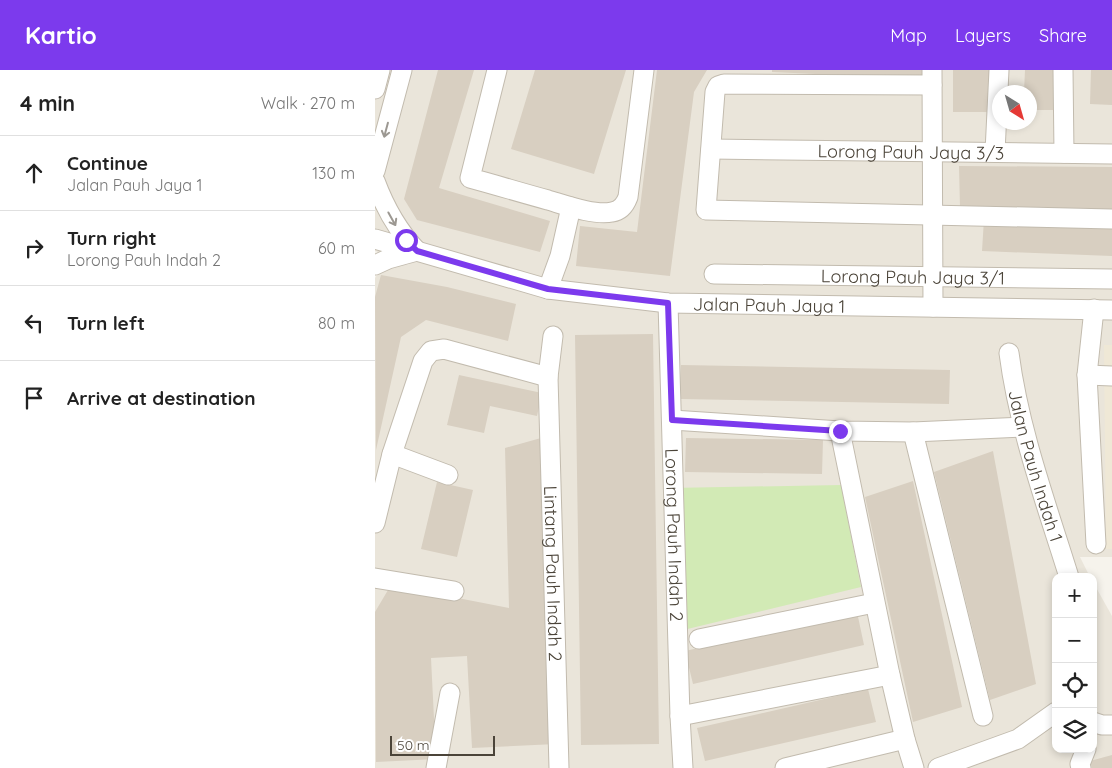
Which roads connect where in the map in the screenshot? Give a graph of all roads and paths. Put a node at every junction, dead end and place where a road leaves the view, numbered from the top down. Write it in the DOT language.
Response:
graph roads {
  1 [pos="380,70"];
  2 [pos="402,70"];
  3 [pos="497,70"];
  4 [pos="644,70"];
  5 [pos="999,70"];
  6 [pos="1063,70"];
  7 [pos="932,77"];
  8 [pos="375,88"];
  9 [pos="711,149"];
  10 [pos="933,152"];
  11 [pos="995,152"];
  12 [pos="1064,153"];
  13 [pos="1112,154"];
  14 [pos="375,171"];
  15 [pos="375,181"];
  16 [pos="571,207"];
  17 [pos="933,216"];
  18 [pos="1112,219"];
  19 [pos="375,239"];
  20 [pos="417,251"];
  21 [pos="375,265"];
  22 [pos="715,274"];
  23 [pos="933,276"];
  24 [pos="1112,278"];
  25 [pos="548,289"];
  26 [pos="668,303"];
  27 [pos="933,307"];
  28 [pos="1103,310"];
  29 [pos="553,336"];
  30 [pos="1009,353"];
  31 [pos="1087,375"];
  32 [pos="1112,376"];
  33 [pos="548,377"];
  34 [pos="672,420"];
  35 [pos="1023,427"];
  36 [pos="840,431"];
  37 [pos="913,432"];
  38 [pos="392,454"];
  39 [pos="448,475"];
  40 [pos="375,523"];
  41 [pos="1096,544"];
  42 [pos="1068,573"];
  43 [pos="375,578"];
  44 [pos="454,591"];
  45 [pos="874,603"];
  46 [pos="699,639"];
  47 [pos="889,674"];
  48 [pos="450,694"];
  49 [pos="1052,715"];
  50 [pos="680,716"];
  51 [pos="983,716"];
  52 [pos="905,739"];
  53 [pos="1084,753"];
  54 [pos="436,768"];
  55 [pos="559,768"];
  56 [pos="683,768"];
  57 [pos="785,768"];
  58 [pos="914,768"];
  59 [pos="938,768"];
  60 [pos="1081,768"];
  1 -- 8 [label="street"];
  2 -- 14 [label="street, one-way"];
  3 -- 16 [label="street"];
  4 -- 16 [label="street"];
  5 -- 11 [label="street"];
  6 -- 12 [label="street"];
  7 -- 9 [label="street"];
  7 -- 10 [label="street"];
  9 -- 10 [label="street, Lorong Pauh Jaya 3/3"];
  9 -- 17 [label="street"];
  10 -- 11 [label="street, Lorong Pauh Jaya 3/3"];
  10 -- 17 [label="street"];
  11 -- 12 [label="street, Lorong Pauh Jaya 3/3"];
  12 -- 13 [label="street, Lorong Pauh Jaya 3/3"];
  15 -- 20 [label="street, one-way"];
  16 -- 25 [label="street"];
  17 -- 18 [label="street"];
  17 -- 23 [label="street"];
  19 -- 20 [label="street, Jalan Pauh Jaya 1"];
  20 -- 21 [label="street"];
  20 -- 25 [label="street, Jalan Pauh Jaya 1"];
  22 -- 23 [label="street, Lorong Pauh Jaya 3/1"];
  23 -- 24 [label="street, Lorong Pauh Jaya 3/1"];
  23 -- 27 [label="street"];
  25 -- 26 [label="street, Jalan Pauh Jaya 1"];
  26 -- 27 [label="street, Jalan Pauh Jaya 1"];
  26 -- 34 [label="street, Lorong Pauh Indah 2"];
  27 -- 28 [label="street, Jalan Pauh Jaya 1"];
  28 -- 31 [label="street"];
  29 -- 33 [label="street, Lintang Pauh Indah 2"];
  30 -- 35 [label="street, Jalan Pauh Indah 1"];
  31 -- 32 [label="street"];
  31 -- 41 [label="street"];
  33 -- 38 [label="street"];
  33 -- 55 [label="street, Lintang Pauh Indah 2"];
  34 -- 36 [label="street"];
  34 -- 50 [label="street, Lorong Pauh Indah 2"];
  35 -- 37 [label="street"];
  35 -- 42 [label="street, Jalan Pauh Indah 1"];
  36 -- 37 [label="street"];
  36 -- 45 [label="street"];
  37 -- 51 [label="street"];
  38 -- 39 [label="street"];
  38 -- 40 [label="street"];
  43 -- 44 [label="street"];
  45 -- 46 [label="street"];
  45 -- 47 [label="street"];
  47 -- 50 [label="street"];
  47 -- 52 [label="street"];
  48 -- 54 [label="street"];
  49 -- 59 [label="street"];
  50 -- 56 [label="street, Lorong Pauh Indah 2"];
  52 -- 57 [label="street"];
  52 -- 58 [label="street"];
  53 -- 60 [label="street"];
}
